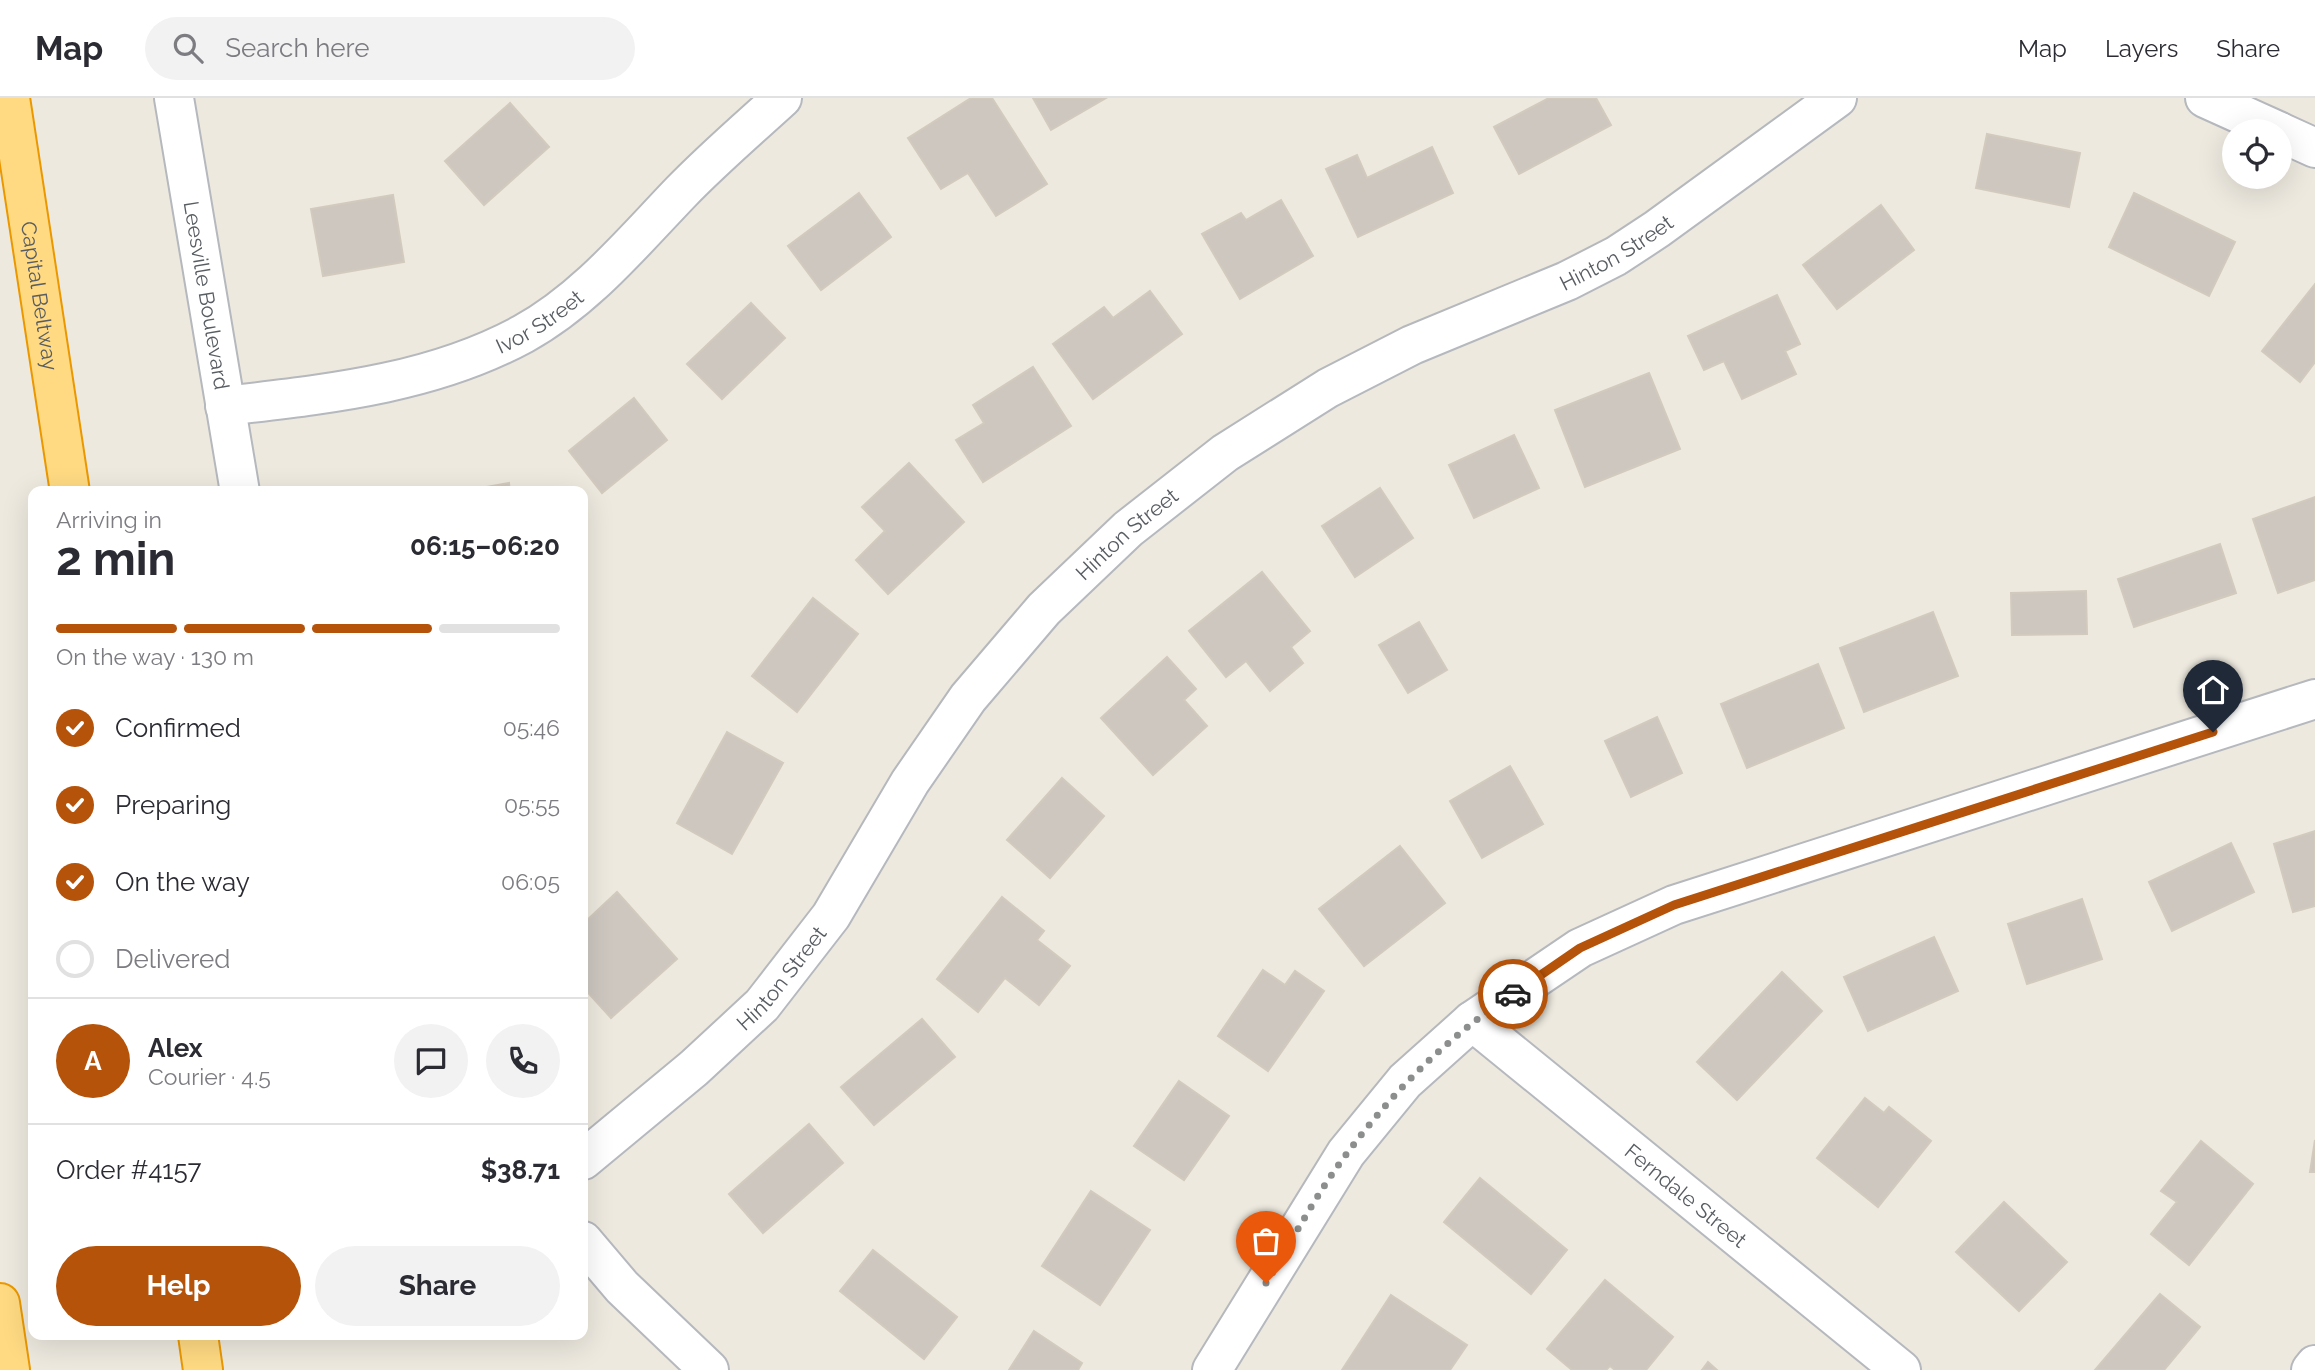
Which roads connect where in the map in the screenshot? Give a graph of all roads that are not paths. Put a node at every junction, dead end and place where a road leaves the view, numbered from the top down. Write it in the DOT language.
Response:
graph roads {
  1 [pos="10,98"];
  2 [pos="174,98"];
  3 [pos="782,98"];
  4 [pos="1838,98"];
  5 [pos="2205,98"];
  6 [pos="2251,119"];
  7 [pos="2292,138"];
  8 [pos="2315,148"];
  9 [pos="225,406"];
  10 [pos="69,486"];
  11 [pos="239,486"];
  12 [pos="2315,699"];
  13 [pos="1472,1021"];
  14 [pos="588,1156"];
  15 [pos="588,1247"];
  16 [pos="0,1303"];
  17 [pos="199,1340"];
  18 [pos="2315,1365"];
  19 [pos="10,1370"];
  20 [pos="203,1370"];
  21 [pos="709,1370"];
  22 [pos="1212,1370"];
  23 [pos="1901,1370"];
  24 [pos="2311,1370"];
  1 -- 10 [label="highway, Capital Beltway"];
  2 -- 9 [label="street, Leesville Boulevard"];
  3 -- 9 [label="street, Ivor Street"];
  4 -- 14 [label="street, Hinton Street"];
  5 -- 6 [label="street"];
  7 -- 8 [label="street"];
  9 -- 11 [label="street, Leesville Boulevard"];
  12 -- 13 [label="street"];
  13 -- 22 [label="street"];
  13 -- 23 [label="street, Ferndale Street"];
  15 -- 21 [label="street"];
  16 -- 19 [label="highway"];
  17 -- 20 [label="highway"];
  18 -- 24 [label="street"];
}
